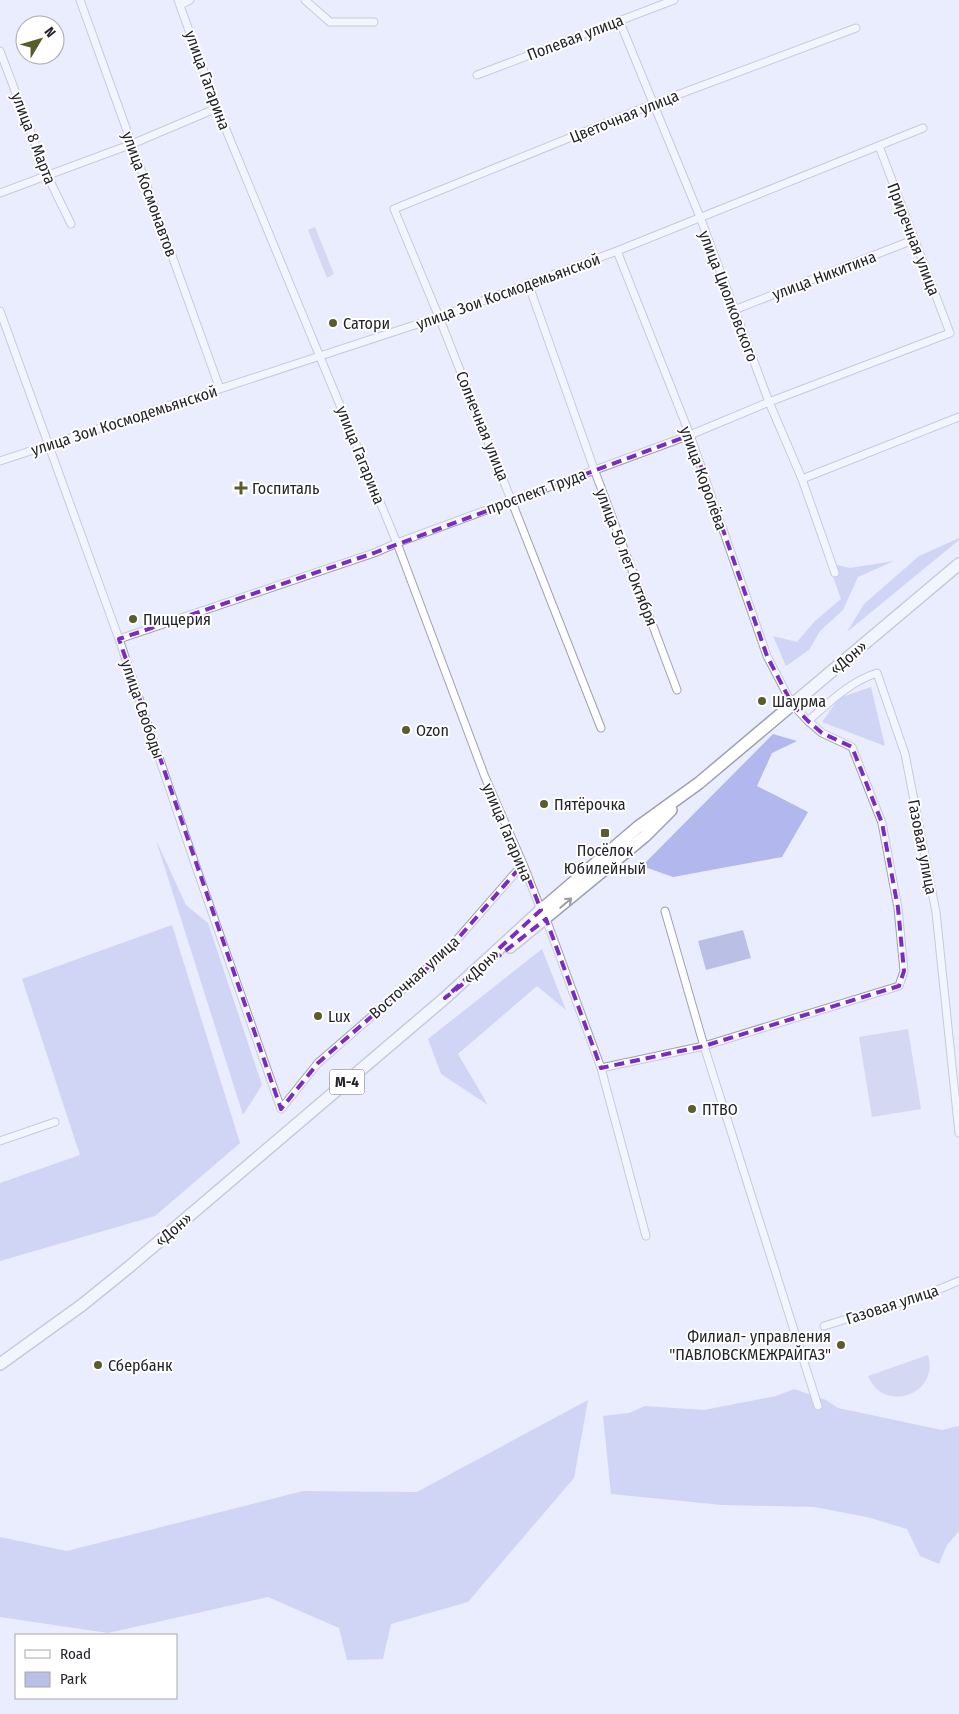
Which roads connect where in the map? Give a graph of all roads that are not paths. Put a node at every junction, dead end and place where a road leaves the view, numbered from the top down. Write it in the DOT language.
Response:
graph roads {
  1 [pos="80,0"];
  2 [pos="190,0"];
  3 [pos="305,0"];
  4 [pos="674,0"];
  5 [pos="179,3"];
  6 [pos="619,20"];
  7 [pos="374,22"];
  8 [pos="856,28"];
  9 [pos="0,51"];
  10 [pos="477,75"];
  11 [pos="653,104"];
  12 [pos="217,108"];
  13 [pos="922,128"];
  14 [pos="132,144"];
  15 [pos="879,146"];
  16 [pos="47,175"];
  17 [pos="0,193"];
  18 [pos="394,209"];
  19 [pos="700,217"];
  20 [pos="71,224"];
  21 [pos="913,240"];
  22 [pos="617,251"];
  23 [pos="528,284"];
  24 [pos="734,310"];
  25 [pos="0,311"];
  26 [pos="440,317"];
  27 [pos="950,333"];
  28 [pos="320,356"];
  29 [pos="220,389"];
  30 [pos="769,402"];
  31 [pos="959,417"];
  32 [pos="690,435"];
  33 [pos="49,444"];
  34 [pos="0,461"];
  35 [pos="594,469"];
  36 [pos="802,479"];
  37 [pos="512,500"];
  38 [pos="396,543"];
  39 [pos="959,564"];
  40 [pos="835,573"];
  41 [pos="119,640"];
  42 [pos="677,690"];
  43 [pos="792,704"];
  44 [pos="808,721"];
  45 [pos="601,728"];
  46 [pos="524,864"];
  47 [pos="665,911"];
  48 [pos="544,915"];
  49 [pos="704,1046"];
  50 [pos="602,1068"];
  51 [pos="281,1109"];
  52 [pos="55,1122"];
  53 [pos="959,1133"];
  54 [pos="0,1141"];
  55 [pos="646,1236"];
  56 [pos="959,1281"];
  57 [pos="824,1326"];
  58 [pos="0,1364"];
  59 [pos="818,1406"];
  1 -- 14 [label="street, улица Космонавтов"];
  2 -- 5 [label="street"];
  3 -- 7 [label="street"];
  4 -- 6 [label="street, Полевая улица"];
  5 -- 12 [label="street, улица Гагарина"];
  6 -- 10 [label="street, Полевая улица"];
  6 -- 11 [label="street, улица Циолковского"];
  8 -- 11 [label="street, Цветочная улица"];
  9 -- 16 [label="street, улица 8 Марта"];
  11 -- 18 [label="street, Цветочная улица"];
  11 -- 19 [label="street, улица Циолковского"];
  12 -- 14 [label="street"];
  12 -- 28 [label="street, улица Гагарина"];
  13 -- 15 [label="street, улица Зои Космодемьянской"];
  14 -- 16 [label="street"];
  14 -- 29 [label="street, улица Космонавтов"];
  15 -- 19 [label="street, улица Зои Космодемьянской"];
  15 -- 21 [label="street, Приречная улица"];
  16 -- 17 [label="street"];
  16 -- 20 [label="street, улица 8 Марта"];
  18 -- 26 [label="street, Солнечная улица"];
  19 -- 22 [label="street, улица Зои Космодемьянской"];
  19 -- 24 [label="street, улица Циолковского"];
  21 -- 24 [label="street, улица Никитина"];
  21 -- 27 [label="street, Приречная улица"];
  22 -- 23 [label="street, улица Зои Космодемьянской"];
  22 -- 32 [label="street, улица Королёва"];
  23 -- 26 [label="street, улица Зои Космодемьянской"];
  23 -- 35 [label="street, улица 50 лет Октября"];
  24 -- 30 [label="street, улица Циолковского"];
  25 -- 33 [label="street, улица Свободы"];
  26 -- 28 [label="street, улица Зои Космодемьянской"];
  26 -- 37 [label="street, Солнечная улица"];
  27 -- 30 [label="street, проспект Труда"];
  28 -- 29 [label="street, улица Зои Космодемьянской"];
  28 -- 38 [label="street, улица Гагарина"];
  29 -- 33 [label="street, улица Зои Космодемьянской"];
  30 -- 32 [label="street, проспект Труда"];
  30 -- 36 [label="street, улица Циолковского"];
  31 -- 36 [label="street"];
  32 -- 35 [label="street, проспект Труда"];
  32 -- 43 [label="street, улица Королёва"];
  33 -- 34 [label="street, улица Зои Космодемьянской"];
  33 -- 41 [label="street, улица Свободы"];
  35 -- 37 [label="street, проспект Труда"];
  35 -- 42 [label="street, улица 50 лет Октября"];
  36 -- 40 [label="street, улица Циолковского"];
  37 -- 38 [label="street, проспект Труда"];
  37 -- 45 [label="street, Солнечная улица"];
  38 -- 41 [label="street, проспект Труда"];
  38 -- 46 [label="street, улица Гагарина"];
  39 -- 43 [label="main road, «Дон»"];
  41 -- 51 [label="street, улица Свободы"];
  43 -- 44 [label="street"];
  43 -- 48 [label="main road, «Дон»"];
  44 -- 49 [label="street"];
  44 -- 53 [label="street, Газовая улица"];
  46 -- 48 [label="street, улица Гагарина"];
  46 -- 51 [label="street, Восточная улица"];
  47 -- 49 [label="street"];
  48 -- 50 [label="street, улица Гагарина"];
  48 -- 58 [label="main road, «Дон» / М-4"];
  49 -- 50 [label="street"];
  49 -- 59 [label="street"];
  50 -- 55 [label="street, улица Гагарина"];
  52 -- 54 [label="street"];
  56 -- 57 [label="street, Газовая улица"];
}
